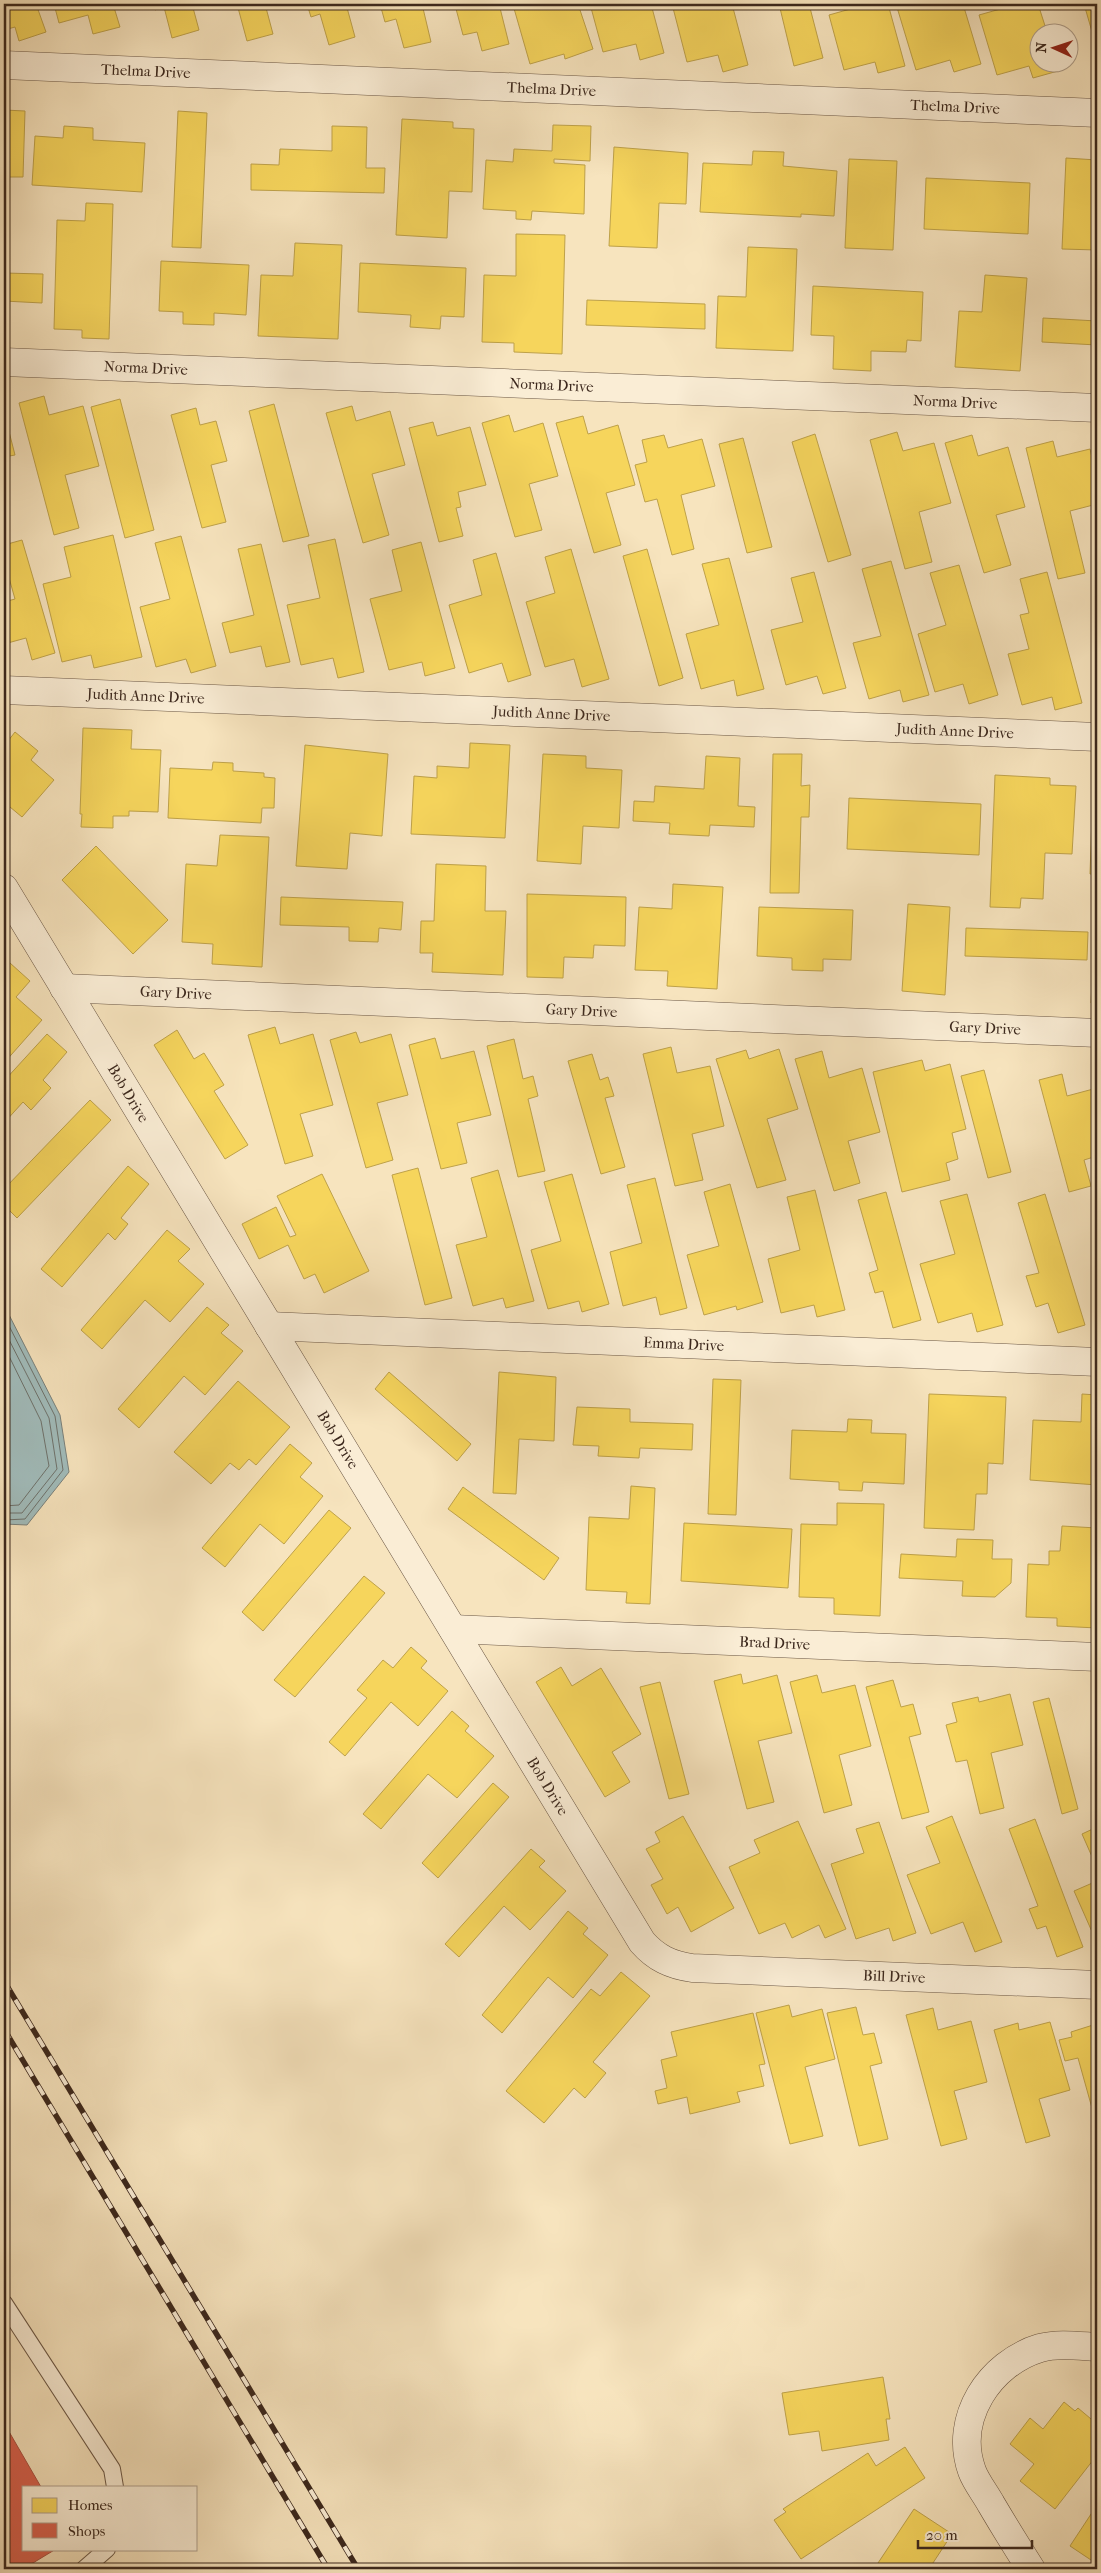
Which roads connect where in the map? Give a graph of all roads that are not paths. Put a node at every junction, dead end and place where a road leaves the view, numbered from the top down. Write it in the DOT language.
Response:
graph roads {
  1 [pos="4,66"];
  2 [pos="1097,113"];
  3 [pos="4,362"];
  4 [pos="1097,408"];
  5 [pos="4,690"];
  6 [pos="1097,737"];
  7 [pos="4,888"];
  8 [pos="64,988"];
  9 [pos="1097,1033"];
  10 [pos="269,1326"];
  11 [pos="1097,1362"];
  12 [pos="453,1629"];
  13 [pos="1097,1657"];
  14 [pos="692,1968"];
  15 [pos="1097,1985"];
  16 [pos="4,2303"];
  17 [pos="1097,2347"];
  18 [pos="115,2486"];
  19 [pos="106,2550"];
  20 [pos="84,2569"];
  21 [pos="1031,2569"];
  1 -- 2 [label="street, Thelma Drive"];
  3 -- 4 [label="street, Norma Drive"];
  5 -- 6 [label="street, Judith Anne Drive"];
  7 -- 8 [label="street, Bob Drive"];
  8 -- 9 [label="street, Gary Drive"];
  8 -- 10 [label="street, Bob Drive"];
  10 -- 11 [label="street, Emma Drive"];
  10 -- 12 [label="street, Bob Drive"];
  12 -- 13 [label="street, Brad Drive"];
  12 -- 14 [label="street, Bob Drive"];
  14 -- 15 [label="street, Bill Drive"];
  16 -- 18 [label="lane"];
  17 -- 21 [label="street"];
  19 -- 20 [label="lane"];
}
